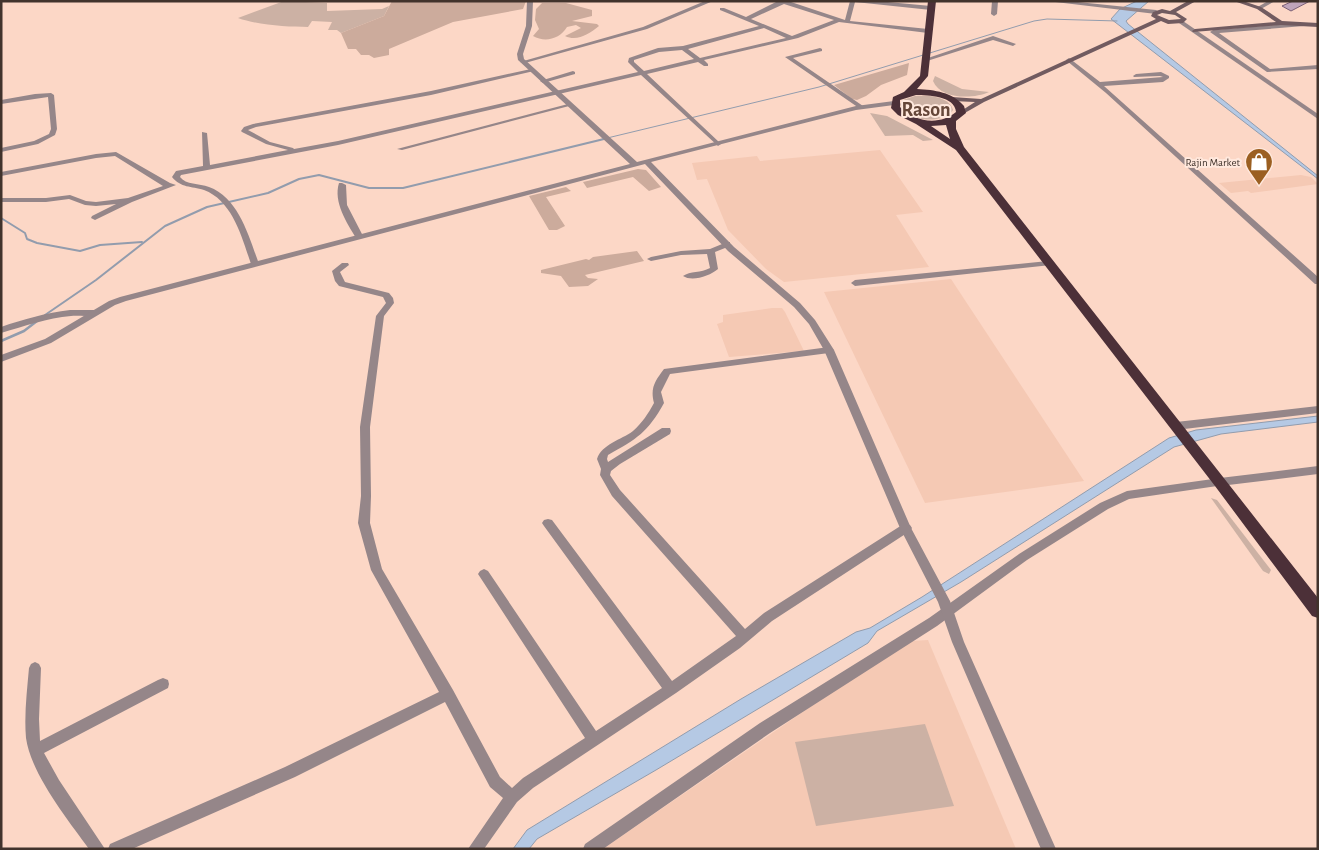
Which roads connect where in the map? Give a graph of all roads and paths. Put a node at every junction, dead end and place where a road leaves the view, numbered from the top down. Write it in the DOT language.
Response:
graph roads {
  1 [pos="530,1"];
  2 [pos="710,1"];
  3 [pos="853,1"];
  4 [pos="857,1"];
  5 [pos="995,1"];
  6 [pos="1050,1"];
  7 [pos="1193,1"];
  8 [pos="1237,1"];
  9 [pos="1272,1"];
  10 [pos="783,2"];
  11 [pos="931,4"];
  12 [pos="1109,4"];
  13 [pos="1259,8"];
  14 [pos="722,9"];
  15 [pos="1156,12"];
  16 [pos="1172,12"];
  17 [pos="994,14"];
  18 [pos="748,19"];
  19 [pos="839,20"];
  20 [pos="1159,20"];
  21 [pos="847,22"];
  22 [pos="1181,22"];
  23 [pos="1281,23"];
  24 [pos="766,26"];
  25 [pos="1318,26"];
  26 [pos="1195,31"];
  27 [pos="928,32"];
  28 [pos="792,38"];
  29 [pos="1013,44"];
  30 [pos="682,48"];
  31 [pos="820,50"];
  32 [pos="925,57"];
  33 [pos="698,60"];
  34 [pos="1069,60"];
  35 [pos="523,62"];
  36 [pos="706,65"];
  37 [pos="1318,68"];
  38 [pos="532,71"];
  39 [pos="573,73"];
  40 [pos="642,73"];
  41 [pos="1255,73"];
  42 [pos="924,76"];
  43 [pos="1136,76"];
  44 [pos="543,81"];
  45 [pos="1098,84"];
  46 [pos="557,93"];
  47 [pos="907,94"];
  48 [pos="948,98"];
  49 [pos="982,101"];
  50 [pos="1,102"];
  51 [pos="894,103"];
  52 [pos="570,105"];
  53 [pos="861,107"];
  54 [pos="961,113"];
  55 [pos="1318,117"];
  56 [pos="911,119"];
  57 [pos="952,120"];
  58 [pos="204,133"];
  59 [pos="718,144"];
  60 [pos="958,148"];
  61 [pos="400,149"];
  62 [pos="1,150"];
  63 [pos="297,151"];
  64 [pos="647,162"];
  65 [pos="636,165"];
  66 [pos="207,167"];
  67 [pos="1,174"];
  68 [pos="181,184"];
  69 [pos="342,185"];
  70 [pos="169,186"];
  71 [pos="1,200"];
  72 [pos="129,200"];
  73 [pos="95,218"];
  74 [pos="359,236"];
  75 [pos="727,244"];
  76 [pos="711,251"];
  77 [pos="651,259"];
  78 [pos="1048,263"];
  79 [pos="255,264"];
  80 [pos="345,265"];
  81 [pos="688,276"];
  82 [pos="1318,282"];
  83 [pos="855,283"];
  84 [pos="94,313"];
  85 [pos="1,330"];
  86 [pos="829,350"];
  87 [pos="1,359"];
  88 [pos="1318,409"];
  89 [pos="666,431"];
  90 [pos="1182,434"];
  91 [pos="606,468"];
  92 [pos="1318,470"];
  93 [pos="1220,482"];
  94 [pos="548,523"];
  95 [pos="906,528"];
  96 [pos="484,574"];
  97 [pos="946,606"];
  98 [pos="1318,611"];
  99 [pos="745,636"];
  100 [pos="35,668"];
  101 [pos="163,684"];
  102 [pos="671,689"];
  103 [pos="448,694"];
  104 [pos="594,738"];
  105 [pos="36,750"];
  106 [pos="512,797"];
  107 [pos="98,849"];
  108 [pos="115,849"];
  109 [pos="475,849"];
  110 [pos="590,849"];
  111 [pos="1049,849"];
  1 -- 35 [label="street"];
  2 -- 35 [label="street"];
  3 -- 21 [label="street"];
  4 -- 11 [label="street"];
  5 -- 17 [label="street"];
  6 -- 12 [label="street"];
  7 -- 16 [label="main road"];
  8 -- 13 [label="main road"];
  9 -- 13 [label="street"];
  10 -- 18 [label="street"];
  10 -- 19 [label="street"];
  11 -- 27 [label="highway"];
  12 -- 15 [label="street"];
  13 -- 23 [label="main road"];
  14 -- 18 [label="street"];
  15 -- 16 [label="main road"];
  15 -- 20 [label="main road"];
  16 -- 22 [label="main road"];
  18 -- 24 [label="street"];
  19 -- 21 [label="street"];
  19 -- 28 [label="street"];
  20 -- 22 [label="main road"];
  20 -- 34 [label="main road"];
  21 -- 27 [label="street"];
  22 -- 26 [label="street"];
  23 -- 25 [label="main road"];
  23 -- 26 [label="main road"];
  24 -- 28 [label="street"];
  24 -- 30 [label="street"];
  25 -- 37 [label="street"];
  26 -- 41 [label="street"];
  27 -- 32 [label="highway"];
  28 -- 33 [label="street"];
  29 -- 32 [label="street"];
  30 -- 33 [label="street"];
  30 -- 40 [label="street"];
  31 -- 53 [label="street"];
  32 -- 42 [label="highway"];
  33 -- 36 [label="street"];
  33 -- 40 [label="street"];
  34 -- 45 [label="street"];
  34 -- 49 [label="main road"];
  35 -- 38 [label="street"];
  37 -- 41 [label="street"];
  38 -- 44 [label="street"];
  38 -- 63 [label="street"];
  39 -- 44 [label="street"];
  40 -- 46 [label="street"];
  40 -- 59 [label="street"];
  41 -- 55 [label="street"];
  42 -- 47 [label="highway"];
  42 -- 48 [label="highway"];
  43 -- 45 [label="street"];
  44 -- 46 [label="street"];
  45 -- 82 [label="street"];
  46 -- 52 [label="street"];
  46 -- 63 [label="street"];
  47 -- 48 [label="highway"];
  47 -- 51 [label="highway"];
  48 -- 49 [label="main road"];
  48 -- 54 [label="highway"];
  49 -- 54 [label="main road"];
  50 -- 62 [label="street"];
  51 -- 53 [label="street"];
  51 -- 56 [label="highway"];
  52 -- 61 [label="street"];
  52 -- 65 [label="street"];
  53 -- 59 [label="street"];
  54 -- 57 [label="highway"];
  56 -- 57 [label="highway"];
  56 -- 60 [label="highway"];
  57 -- 60 [label="highway"];
  58 -- 66 [label="street"];
  59 -- 64 [label="street"];
  60 -- 78 [label="highway"];
  63 -- 66 [label="street"];
  64 -- 65 [label="street"];
  64 -- 75 [label="street"];
  65 -- 74 [label="street"];
  66 -- 68 [label="street"];
  67 -- 70 [label="street"];
  68 -- 70 [label="street"];
  68 -- 79 [label="street"];
  69 -- 74 [label="street"];
  70 -- 72 [label="street"];
  71 -- 72 [label="street"];
  72 -- 73 [label="street"];
  74 -- 79 [label="street"];
  75 -- 76 [label="street"];
  75 -- 86 [label="street"];
  76 -- 77 [label="street"];
  76 -- 81 [label="street"];
  78 -- 83 [label="street"];
  78 -- 90 [label="highway"];
  79 -- 84 [label="street"];
  80 -- 103 [label="street"];
  84 -- 85 [label="street"];
  84 -- 87 [label="street"];
  86 -- 91 [label="street"];
  86 -- 95 [label="street"];
  88 -- 90 [label="street"];
  89 -- 91 [label="street"];
  90 -- 93 [label="highway"];
  91 -- 99 [label="street"];
  92 -- 93 [label="street"];
  93 -- 97 [label="street"];
  93 -- 98 [label="highway"];
  94 -- 102 [label="street"];
  95 -- 97 [label="street"];
  95 -- 99 [label="street"];
  96 -- 104 [label="street"];
  97 -- 110 [label="street"];
  97 -- 111 [label="street"];
  99 -- 102 [label="street"];
  100 -- 105 [label="street"];
  101 -- 105 [label="street"];
  102 -- 104 [label="street"];
  103 -- 106 [label="street"];
  103 -- 108 [label="street"];
  104 -- 106 [label="street"];
  105 -- 107 [label="street"];
  106 -- 109 [label="street"];
}
